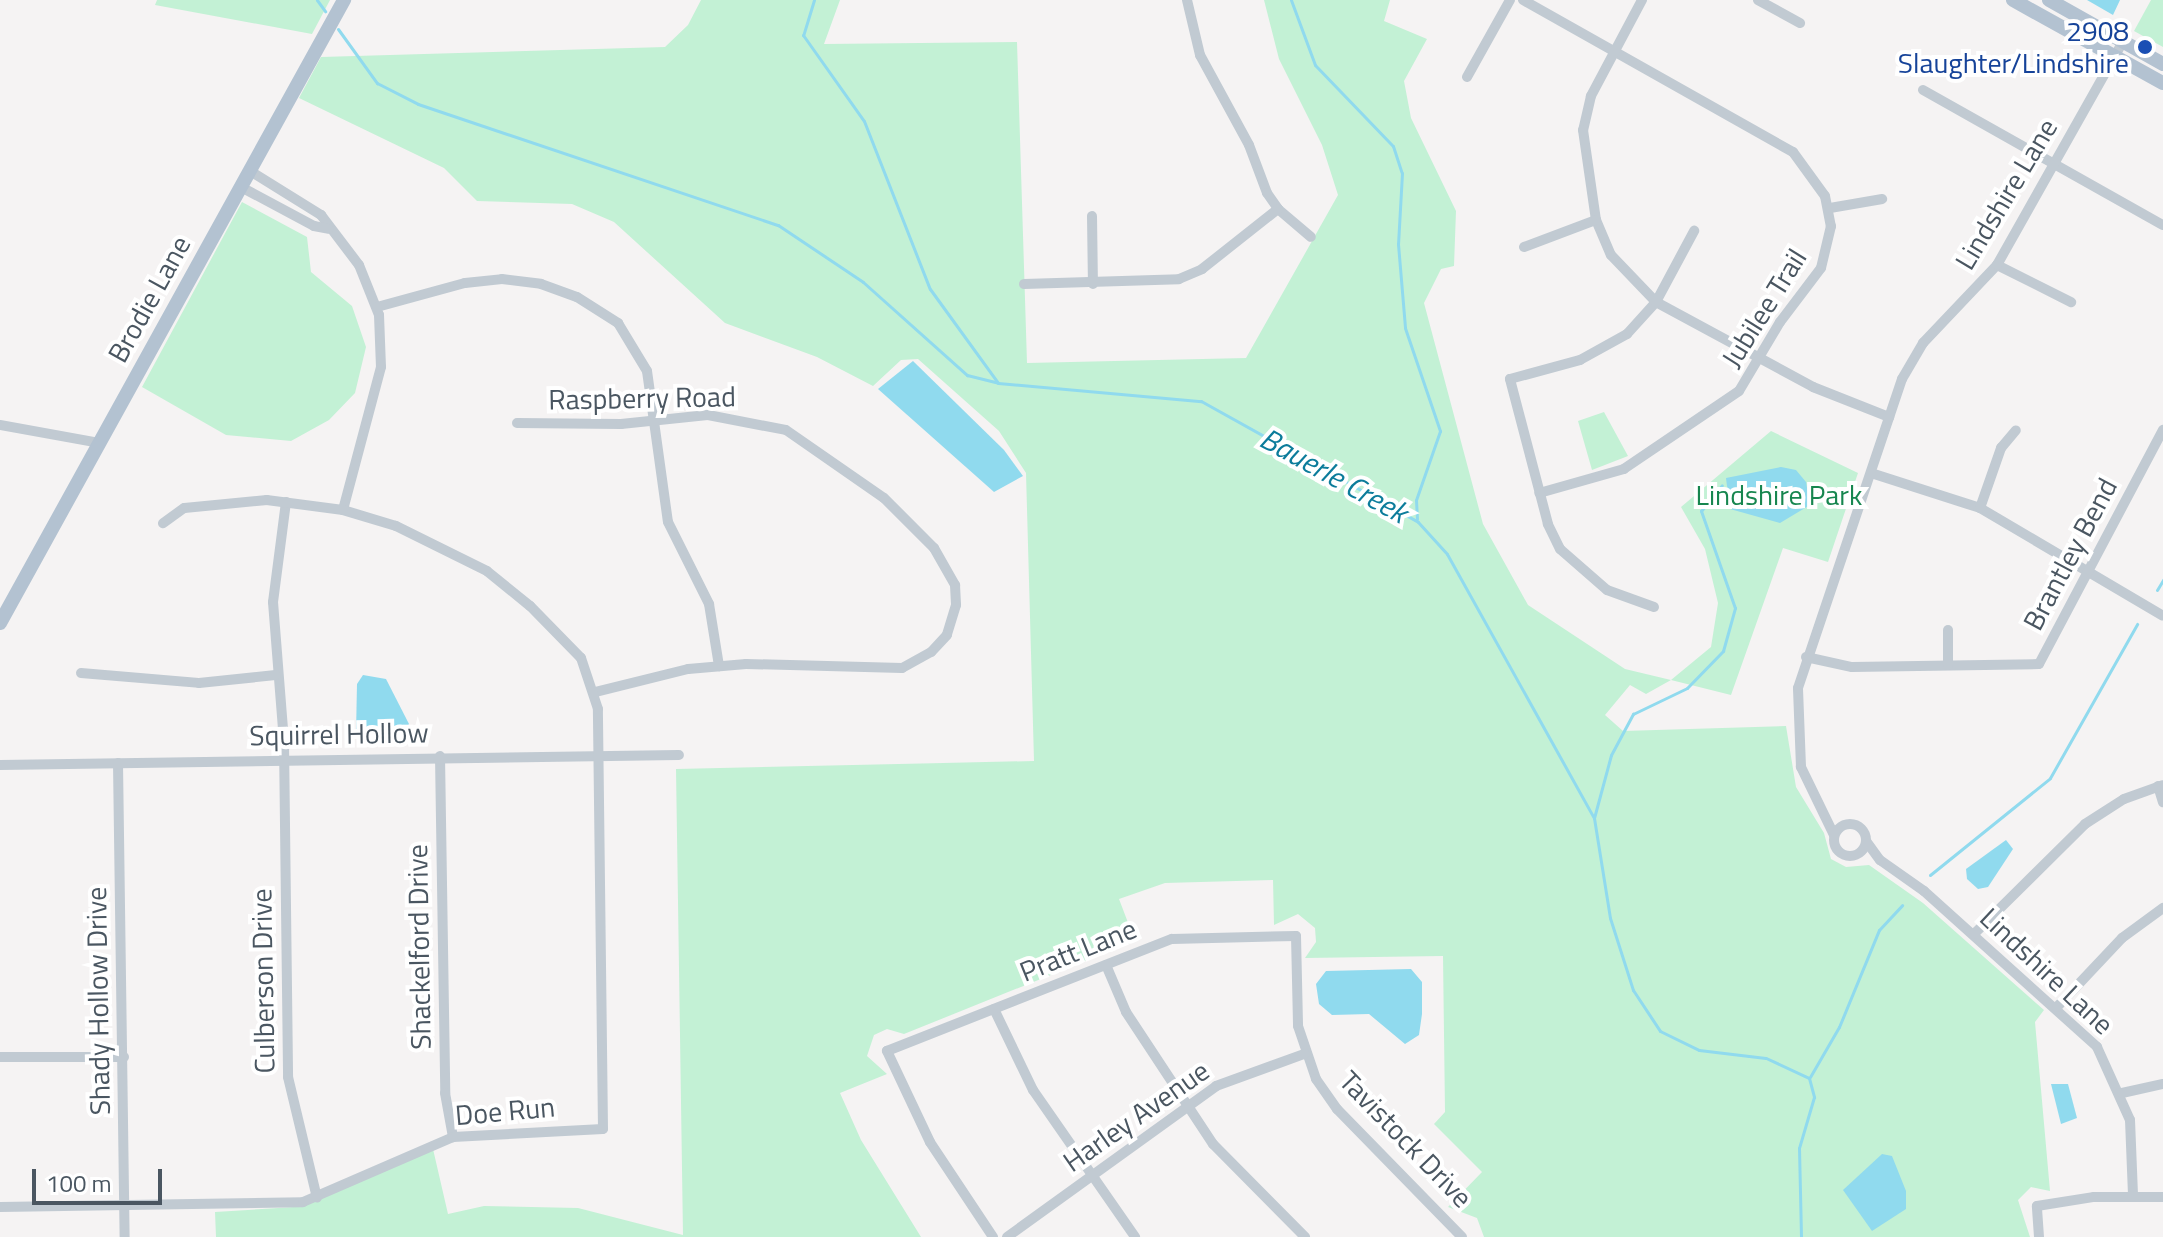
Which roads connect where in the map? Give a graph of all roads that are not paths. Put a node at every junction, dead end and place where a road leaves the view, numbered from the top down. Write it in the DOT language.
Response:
graph roads {
  1 [pos="344,0"];
  2 [pos="1187,0"];
  3 [pos="1510,0"];
  4 [pos="1523,0"];
  5 [pos="1642,0"];
  6 [pos="1758,0"];
  7 [pos="2013,0"];
  8 [pos="2049,0"];
  9 [pos="1800,23"];
  10 [pos="2123,41"];
  11 [pos="1614,51"];
  12 [pos="2115,56"];
  13 [pos="2163,64"];
  14 [pos="1467,77"];
  15 [pos="2163,83"];
  16 [pos="1923,90"];
  17 [pos="2054,164"];
  18 [pos="250,171"];
  19 [pos="241,187"];
  20 [pos="1882,199"];
  21 [pos="1830,208"];
  22 [pos="1278,209"];
  23 [pos="1092,216"];
  24 [pos="1596,220"];
  25 [pos="2163,225"];
  26 [pos="329,229"];
  27 [pos="1694,231"];
  28 [pos="1311,237"];
  29 [pos="1524,247"];
  30 [pos="1997,265"];
  31 [pos="1024,284"];
  32 [pos="1093,284"];
  33 [pos="1656,302"];
  34 [pos="2071,302"];
  35 [pos="377,307"];
  36 [pos="1760,358"];
  37 [pos="1889,417"];
  38 [pos="655,421"];
  39 [pos="517,423"];
  40 [pos="0,425"];
  41 [pos="2016,430"];
  42 [pos="2163,430"];
  43 [pos="100,443"];
  44 [pos="1871,473"];
  45 [pos="1539,493"];
  46 [pos="286,502"];
  47 [pos="1980,508"];
  48 [pos="343,510"];
  49 [pos="163,523"];
  50 [pos="2087,571"];
  51 [pos="1654,607"];
  52 [pos="2163,616"];
  53 [pos="0,623"];
  54 [pos="1948,630"];
  55 [pos="1806,657"];
  56 [pos="1948,665"];
  57 [pos="719,666"];
  58 [pos="81,673"];
  59 [pos="276,675"];
  60 [pos="595,692"];
  61 [pos="598,754"];
  62 [pos="679,755"];
  63 [pos="440,756"];
  64 [pos="284,759"];
  65 [pos="118,763"];
  66 [pos="0,765"];
  67 [pos="2160,786"];
  68 [pos="2163,802"];
  69 [pos="1822,813"];
  70 [pos="1845,824"];
  71 [pos="1834,835"];
  72 [pos="1866,841"];
  73 [pos="1858,854"];
  74 [pos="1880,860"];
  75 [pos="2163,908"];
  76 [pos="1974,934"];
  77 [pos="1296,936"];
  78 [pos="1106,965"];
  79 [pos="2057,1007"];
  80 [pos="994,1009"];
  81 [pos="1304,1054"];
  82 [pos="0,1057"];
  83 [pos="124,1057"];
  84 [pos="2163,1084"];
  85 [pos="2122,1093"];
  86 [pos="1188,1106"];
  87 [pos="453,1137"];
  88 [pos="1092,1176"];
  89 [pos="2133,1196"];
  90 [pos="2163,1197"];
  91 [pos="317,1198"];
  92 [pos="125,1206"];
  93 [pos="0,1207"];
  94 [pos="1463,1235"];
  95 [pos="125,1237"];
  96 [pos="993,1237"];
  97 [pos="1007,1237"];
  98 [pos="1135,1237"];
  99 [pos="1305,1237"];
  100 [pos="2039,1237"];
  1 -- 18 [label="main road, Brodie Lane"];
  2 -- 22 [label="street"];
  3 -- 14 [label="street"];
  4 -- 11 [label="street"];
  5 -- 11 [label="street"];
  6 -- 9 [label="street"];
  7 -- 12 [label="main road"];
  8 -- 10 [label="main road"];
  10 -- 12 [label="street, Lindshire Lane"];
  10 -- 13 [label="main road"];
  11 -- 21 [label="street"];
  11 -- 24 [label="street"];
  12 -- 15 [label="main road"];
  12 -- 17 [label="street, Lindshire Lane"];
  16 -- 17 [label="street"];
  17 -- 25 [label="street"];
  17 -- 30 [label="street, Lindshire Lane"];
  18 -- 19 [label="main road, Brodie Lane"];
  18 -- 26 [label="street"];
  19 -- 26 [label="street"];
  19 -- 43 [label="main road, Brodie Lane"];
  20 -- 21 [label="street"];
  21 -- 36 [label="street, Jubilee Trail"];
  22 -- 28 [label="street"];
  22 -- 32 [label="street"];
  23 -- 32 [label="street"];
  24 -- 29 [label="street"];
  24 -- 33 [label="street"];
  26 -- 35 [label="street"];
  27 -- 33 [label="street"];
  30 -- 34 [label="street"];
  30 -- 37 [label="street, Lindshire Lane"];
  31 -- 32 [label="street"];
  33 -- 36 [label="street"];
  33 -- 45 [label="street"];
  35 -- 38 [label="street"];
  35 -- 48 [label="street"];
  36 -- 37 [label="street"];
  36 -- 45 [label="street, Jubilee Trail"];
  37 -- 44 [label="street, Lindshire Lane"];
  38 -- 39 [label="street, Raspberry Road"];
  38 -- 57 [label="street"];
  38 -- 57 [label="street, Raspberry Road"];
  40 -- 43 [label="street"];
  41 -- 47 [label="street"];
  42 -- 50 [label="street, Brantley Bend"];
  43 -- 53 [label="main road, Brodie Lane"];
  44 -- 47 [label="street"];
  44 -- 55 [label="street, Lindshire Lane"];
  45 -- 51 [label="street"];
  46 -- 48 [label="street"];
  46 -- 49 [label="street"];
  46 -- 59 [label="street, Culberson Drive"];
  47 -- 50 [label="street"];
  48 -- 60 [label="street"];
  50 -- 52 [label="street"];
  50 -- 56 [label="street, Brantley Bend"];
  54 -- 56 [label="street"];
  55 -- 56 [label="street, Brantley Bend"];
  55 -- 69 [label="street, Lindshire Lane"];
  57 -- 60 [label="street, Raspberry Road"];
  58 -- 59 [label="street"];
  59 -- 64 [label="street, Culberson Drive"];
  60 -- 61 [label="street"];
  61 -- 62 [label="street, Squirrel Hollow"];
  61 -- 63 [label="street, Squirrel Hollow"];
  61 -- 87 [label="street, Doe Run"];
  63 -- 64 [label="street, Squirrel Hollow"];
  63 -- 87 [label="street, Shackelford Drive"];
  64 -- 65 [label="street, Squirrel Hollow"];
  64 -- 91 [label="street, Culberson Drive"];
  65 -- 66 [label="street, Squirrel Hollow"];
  65 -- 83 [label="street, Shady Hollow Drive"];
  67 -- 68 [label="street"];
  67 -- 76 [label="street"];
  69 -- 70 [label="street, Lindshire Lane"];
  69 -- 71 [label="street, Lindshire Lane"];
  70 -- 71 [label="street"];
  70 -- 72 [label="street, Lindshire Lane"];
  71 -- 73 [label="street, Lindshire Lane"];
  72 -- 73 [label="street"];
  72 -- 74 [label="street, Lindshire Lane"];
  73 -- 74 [label="street, Lindshire Lane"];
  74 -- 76 [label="street, Lindshire Lane"];
  75 -- 79 [label="street"];
  76 -- 79 [label="street, Lindshire Lane"];
  77 -- 78 [label="street, Pratt Lane"];
  77 -- 81 [label="street, Tavistock Drive"];
  78 -- 80 [label="street, Pratt Lane"];
  78 -- 86 [label="street"];
  79 -- 85 [label="street, Lindshire Lane"];
  80 -- 88 [label="street"];
  80 -- 96 [label="street, Pratt Lane"];
  81 -- 86 [label="street, Harley Avenue"];
  81 -- 94 [label="street, Tavistock Drive"];
  82 -- 83 [label="street"];
  83 -- 92 [label="street, Shady Hollow Drive"];
  84 -- 85 [label="street"];
  85 -- 89 [label="street, Lindshire Lane"];
  86 -- 88 [label="street, Harley Avenue"];
  86 -- 99 [label="street"];
  87 -- 91 [label="street, Doe Run"];
  88 -- 97 [label="street, Harley Avenue"];
  88 -- 98 [label="street"];
  89 -- 90 [label="street"];
  89 -- 100 [label="street"];
  91 -- 92 [label="street, Doe Run"];
  92 -- 93 [label="street, Doe Run"];
  92 -- 95 [label="street, Shady Hollow Drive"];
}
